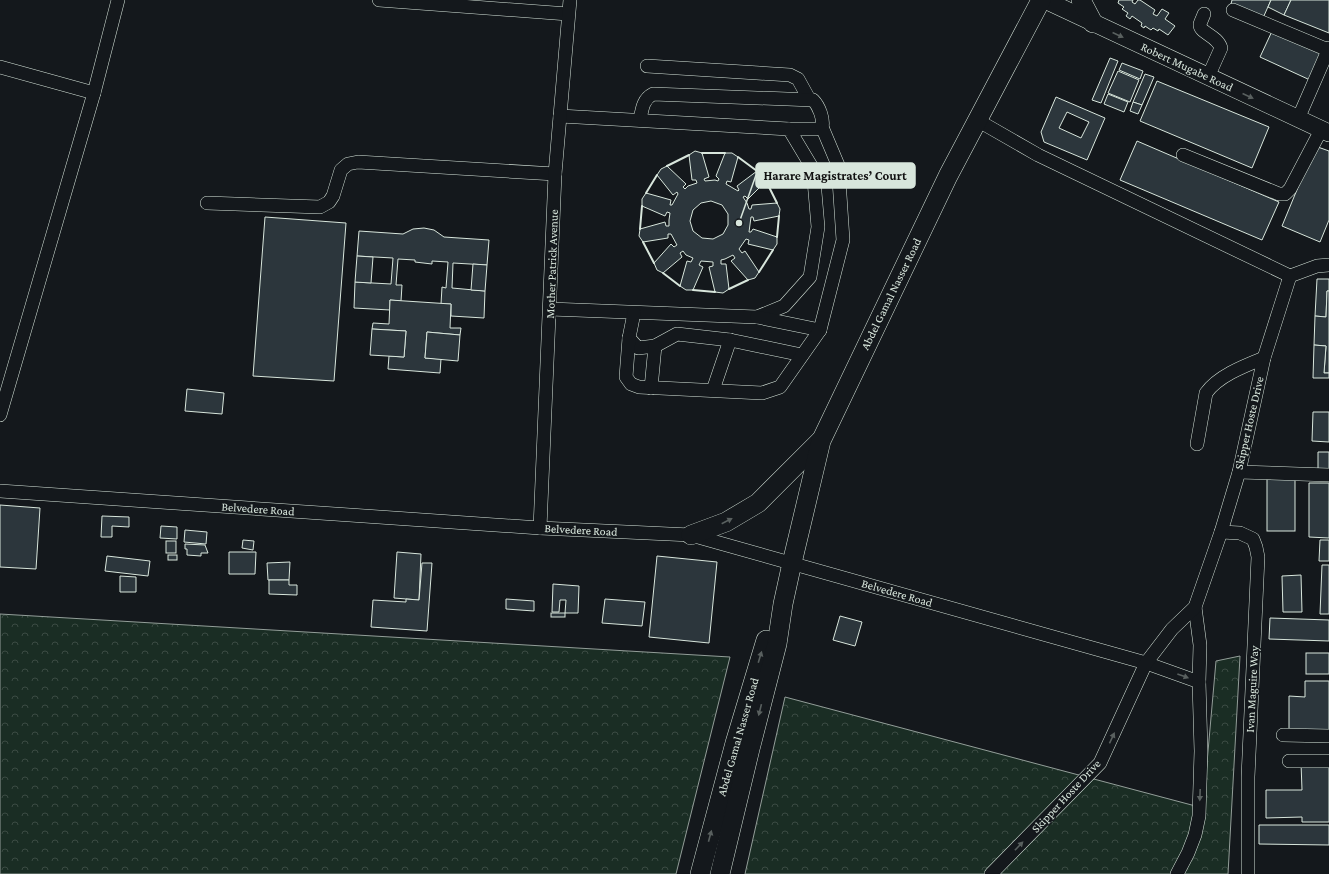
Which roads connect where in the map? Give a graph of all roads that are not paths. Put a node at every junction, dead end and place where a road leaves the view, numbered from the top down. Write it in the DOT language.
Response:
graph roads {
  1 [pos="118,0"];
  2 [pos="379,0"];
  3 [pos="570,0"];
  4 [pos="1041,0"];
  5 [pos="1045,0"];
  6 [pos="1081,0"];
  7 [pos="1233,10"];
  8 [pos="568,14"];
  9 [pos="1204,14"];
  10 [pos="1092,23"];
  11 [pos="1329,49"];
  12 [pos="647,66"];
  13 [pos="0,67"];
  14 [pos="1208,77"];
  15 [pos="94,93"];
  16 [pos="809,99"];
  17 [pos="560,116"];
  18 [pos="1298,119"];
  19 [pos="640,120"];
  20 [pos="977,120"];
  21 [pos="822,127"];
  22 [pos="789,129"];
  23 [pos="1325,132"];
  24 [pos="1183,155"];
  25 [pos="556,174"];
  26 [pos="207,203"];
  27 [pos="1329,266"];
  28 [pos="1290,276"];
  29 [pos="550,309"];
  30 [pos="634,313"];
  31 [pos="757,317"];
  32 [pos="820,330"];
  33 [pos="629,338"];
  34 [pos="730,340"];
  35 [pos="655,346"];
  36 [pos="802,354"];
  37 [pos="1264,358"];
  38 [pos="651,388"];
  39 [pos="713,390"];
  40 [pos="0,415"];
  41 [pos="821,441"];
  42 [pos="1197,444"];
  43 [pos="1239,472"];
  44 [pos="1329,475"];
  45 [pos="0,491"];
  46 [pos="540,528"];
  47 [pos="1221,532"];
  48 [pos="691,535"];
  49 [pos="792,563"];
  50 [pos="783,604"];
  51 [pos="1195,607"];
  52 [pos="1146,663"];
  53 [pos="1199,682"];
  54 [pos="1284,735"];
  55 [pos="1329,736"];
  56 [pos="1289,761"];
  57 [pos="1329,761"];
  58 [pos="700,874"];
  59 [pos="720,874"];
  60 [pos="991,874"];
  61 [pos="1177,874"];
  62 [pos="1248,874"];
  1 -- 15 [label="street"];
  2 -- 8 [label="street"];
  3 -- 8 [label="street, Mother Patrick Avenue"];
  4 -- 20 [label="highway, Abdel Gamal Nasser Road"];
  5 -- 10 [label="main road, Robert Mugabe Road"];
  6 -- 10 [label="highway"];
  7 -- 11 [label="street"];
  8 -- 17 [label="street, Mother Patrick Avenue"];
  9 -- 14 [label="street"];
  10 -- 14 [label="main road, Robert Mugabe Road, one-way"];
  11 -- 18 [label="street"];
  12 -- 16 [label="street"];
  13 -- 15 [label="street"];
  14 -- 18 [label="main road, Robert Mugabe Road, one-way"];
  15 -- 40 [label="street"];
  16 -- 19 [label="street"];
  16 -- 21 [label="street"];
  17 -- 19 [label="street"];
  17 -- 25 [label="street, Mother Patrick Avenue"];
  18 -- 23 [label="main road, Robert Mugabe Road"];
  19 -- 22 [label="street"];
  20 -- 28 [label="street"];
  20 -- 41 [label="highway, Abdel Gamal Nasser Road"];
  21 -- 22 [label="street"];
  21 -- 32 [label="street"];
  22 -- 31 [label="street"];
  23 -- 24 [label="street"];
  25 -- 26 [label="street"];
  25 -- 29 [label="street, Mother Patrick Avenue"];
  27 -- 28 [label="street"];
  28 -- 37 [label="street, Skipper Hoste Drive"];
  29 -- 30 [label="street"];
  29 -- 46 [label="street, Mother Patrick Avenue"];
  30 -- 31 [label="street"];
  30 -- 33 [label="street"];
  31 -- 32 [label="street"];
  32 -- 36 [label="street"];
  33 -- 35 [label="street"];
  33 -- 38 [label="street"];
  34 -- 35 [label="street"];
  34 -- 36 [label="street"];
  34 -- 39 [label="street"];
  35 -- 38 [label="street"];
  36 -- 39 [label="street"];
  37 -- 42 [label="street"];
  37 -- 43 [label="street, Skipper Hoste Drive"];
  38 -- 39 [label="street"];
  48 -- 41 [label="highway, one-way"];
  41 -- 49 [label="highway, Abdel Gamal Nasser Road"];
  43 -- 44 [label="street"];
  43 -- 47 [label="street, Skipper Hoste Drive"];
  45 -- 46 [label="street, Belvedere Road"];
  46 -- 48 [label="street, Belvedere Road"];
  47 -- 51 [label="street, Skipper Hoste Drive"];
  47 -- 62 [label="street, Ivan Maguire Way"];
  48 -- 49 [label="street, Belvedere Road"];
  49 -- 50 [label="highway, Abdel Gamal Nasser Road"];
  49 -- 52 [label="street, Belvedere Road"];
  58 -- 50 [label="highway, Abdel Gamal Nasser Road, one-way"];
  50 -- 59 [label="highway, Abdel Gamal Nasser Road, one-way"];
  51 -- 52 [label="street, Skipper Hoste Drive"];
  51 -- 53 [label="street, Skipper Hoste Drive"];
  52 -- 53 [label="street, one-way"];
  60 -- 52 [label="street, Skipper Hoste Drive, one-way"];
  53 -- 61 [label="street, Skipper Hoste Drive, one-way"];
  54 -- 55 [label="street"];
  56 -- 57 [label="street"];
}
